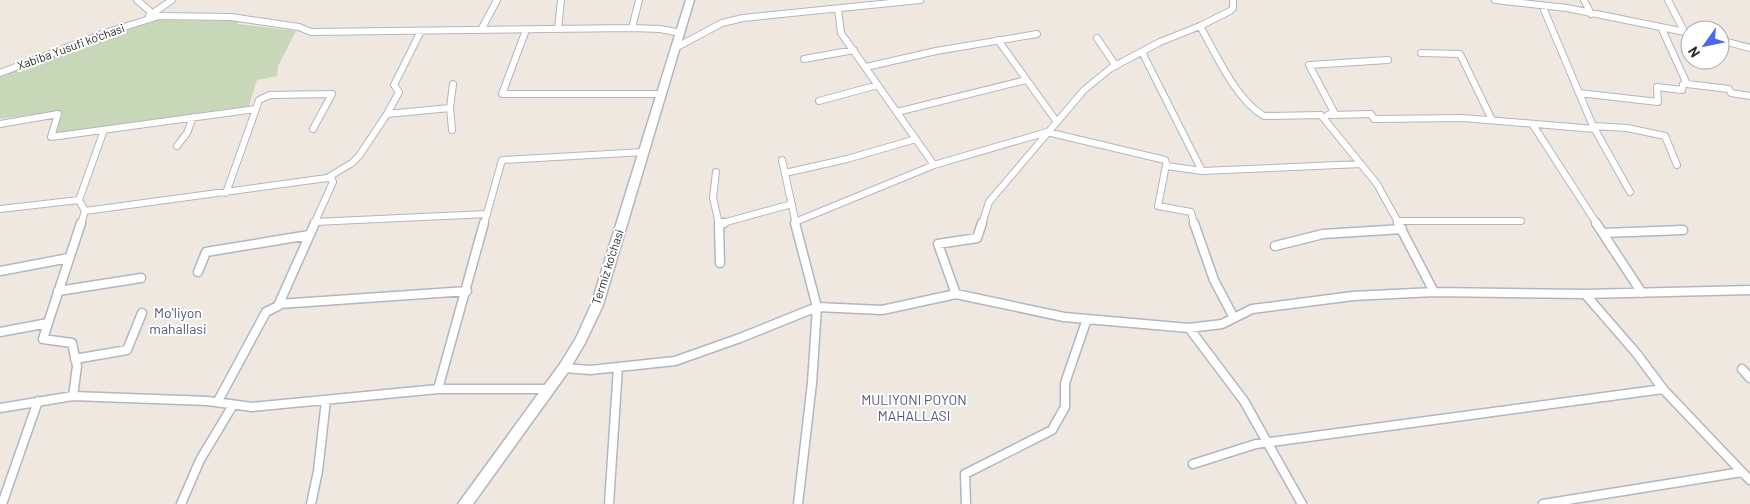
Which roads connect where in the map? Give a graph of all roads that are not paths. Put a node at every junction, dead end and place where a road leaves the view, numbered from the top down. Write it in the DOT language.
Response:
graph roads {
  1 [pos="137,0"];
  2 [pos="172,0"];
  3 [pos="497,0"];
  4 [pos="561,0"];
  5 [pos="639,0"];
  6 [pos="690,0"];
  7 [pos="920,0"];
  8 [pos="1233,0"];
  9 [pos="1495,0"];
  10 [pos="1506,0"];
  11 [pos="1584,0"];
  12 [pos="1668,0"];
  13 [pos="1542,5"];
  14 [pos="838,9"];
  15 [pos="153,14"];
  16 [pos="1591,14"];
  17 [pos="1680,20"];
  18 [pos="141,22"];
  19 [pos="1200,26"];
  20 [pos="1661,27"];
  21 [pos="632,28"];
  22 [pos="558,29"];
  23 [pos="481,30"];
  24 [pos="526,30"];
  25 [pos="421,31"];
  26 [pos="1680,31"];
  27 [pos="680,33"];
  28 [pos="1037,34"];
  29 [pos="1097,38"];
  30 [pos="998,40"];
  31 [pos="1730,43"];
  32 [pos="677,47"];
  33 [pos="1750,48"];
  34 [pos="854,50"];
  35 [pos="1142,52"];
  36 [pos="1421,54"];
  37 [pos="804,59"];
  38 [pos="1388,60"];
  39 [pos="1116,66"];
  40 [pos="866,67"];
  41 [pos="0,73"];
  42 [pos="1026,80"];
  43 [pos="453,84"];
  44 [pos="1687,84"];
  45 [pos="878,85"];
  46 [pos="1579,93"];
  47 [pos="662,94"];
  48 [pos="1750,96"];
  49 [pos="819,101"];
  50 [pos="256,108"];
  51 [pos="450,108"];
  52 [pos="897,112"];
  53 [pos="387,114"];
  54 [pos="1321,115"];
  55 [pos="1331,115"];
  56 [pos="194,117"];
  57 [pos="1492,120"];
  58 [pos="1057,122"];
  59 [pos="0,124"];
  60 [pos="1534,125"];
  61 [pos="1594,127"];
  62 [pos="314,128"];
  63 [pos="104,130"];
  64 [pos="452,130"];
  65 [pos="1047,132"];
  66 [pos="916,139"];
  67 [pos="177,146"];
  68 [pos="644,152"];
  69 [pos="782,160"];
  70 [pos="1361,164"];
  71 [pos="934,165"];
  72 [pos="1166,165"];
  73 [pos="1677,166"];
  74 [pos="716,172"];
  75 [pos="1202,172"];
  76 [pos="785,173"];
  77 [pos="327,178"];
  78 [pos="1630,192"];
  79 [pos="226,193"];
  80 [pos="79,200"];
  81 [pos="792,204"];
  82 [pos="0,209"];
  83 [pos="85,211"];
  84 [pos="487,214"];
  85 [pos="1521,220"];
  86 [pos="1397,221"];
  87 [pos="314,222"];
  88 [pos="796,222"];
  89 [pos="720,224"];
  90 [pos="1402,229"];
  91 [pos="1683,230"];
  92 [pos="1603,233"];
  93 [pos="309,235"];
  94 [pos="1275,246"];
  95 [pos="69,258"];
  96 [pos="720,263"];
  97 [pos="0,271"];
  98 [pos="198,272"];
  99 [pos="141,278"];
  100 [pos="1750,290"];
  101 [pos="58,291"];
  102 [pos="466,291"];
  103 [pos="1434,292"];
  104 [pos="1642,293"];
  105 [pos="956,294"];
  106 [pos="1585,294"];
  107 [pos="279,304"];
  108 [pos="817,307"];
  109 [pos="142,313"];
  110 [pos="1234,318"];
  111 [pos="1087,319"];
  112 [pos="48,323"];
  113 [pos="1189,328"];
  114 [pos="0,332"];
  115 [pos="75,359"];
  116 [pos="618,367"];
  117 [pos="564,368"];
  118 [pos="1742,369"];
  119 [pos="1750,378"];
  120 [pos="438,389"];
  121 [pos="1663,389"];
  122 [pos="548,390"];
  123 [pos="73,396"];
  124 [pos="326,400"];
  125 [pos="38,401"];
  126 [pos="218,401"];
  127 [pos="233,404"];
  128 [pos="0,408"];
  129 [pos="1267,442"];
  130 [pos="1194,464"];
  131 [pos="1742,472"];
  132 [pos="1750,480"];
  133 [pos="1572,502"];
  134 [pos="2,504"];
  135 [pos="182,504"];
  136 [pos="311,504"];
  137 [pos="465,504"];
  138 [pos="609,504"];
  139 [pos="798,504"];
  140 [pos="966,504"];
  141 [pos="1302,504"];
  142 [pos="1543,504"];
  1 -- 15 [label="street"];
  2 -- 15 [label="street"];
  3 -- 23 [label="street"];
  4 -- 22 [label="street"];
  5 -- 21 [label="street"];
  6 -- 27 [label="main road, Termiz ko'chasi"];
  7 -- 14 [label="street"];
  8 -- 19 [label="street"];
  9 -- 10 [label="street"];
  10 -- 13 [label="street"];
  11 -- 16 [label="street"];
  12 -- 17 [label="street"];
  13 -- 16 [label="street"];
  13 -- 46 [label="street"];
  14 -- 32 [label="street"];
  14 -- 34 [label="street"];
  15 -- 18 [label="street"];
  16 -- 20 [label="street"];
  18 -- 25 [label="street"];
  18 -- 41 [label="street, Xabiba Yusufi ko'chasi"];
  19 -- 35 [label="street"];
  19 -- 54 [label="street"];
  20 -- 26 [label="street"];
  20 -- 44 [label="street"];
  21 -- 22 [label="street"];
  21 -- 27 [label="street"];
  22 -- 24 [label="street"];
  23 -- 24 [label="street"];
  23 -- 25 [label="street"];
  24 -- 47 [label="street"];
  25 -- 53 [label="street"];
  27 -- 32 [label="main road, Termiz ko'chasi"];
  28 -- 30 [label="street"];
  29 -- 39 [label="street"];
  30 -- 40 [label="street"];
  30 -- 42 [label="street"];
  31 -- 33 [label="street"];
  32 -- 47 [label="main road, Termiz ko'chasi"];
  34 -- 37 [label="street"];
  34 -- 40 [label="street"];
  35 -- 39 [label="street"];
  35 -- 75 [label="street"];
  36 -- 57 [label="street"];
  38 -- 55 [label="street"];
  39 -- 58 [label="street"];
  40 -- 45 [label="street"];
  42 -- 52 [label="street"];
  42 -- 58 [label="street"];
  43 -- 51 [label="street"];
  44 -- 46 [label="street"];
  44 -- 48 [label="street"];
  45 -- 49 [label="street"];
  45 -- 52 [label="street"];
  46 -- 61 [label="street"];
  47 -- 68 [label="main road, Termiz ko'chasi"];
  50 -- 56 [label="street"];
  50 -- 62 [label="street"];
  50 -- 79 [label="street"];
  51 -- 53 [label="street"];
  51 -- 64 [label="street"];
  52 -- 66 [label="street"];
  53 -- 77 [label="street"];
  54 -- 55 [label="street"];
  54 -- 70 [label="street"];
  55 -- 57 [label="street"];
  56 -- 63 [label="street"];
  56 -- 67 [label="street"];
  57 -- 60 [label="street"];
  58 -- 65 [label="street"];
  59 -- 63 [label="street"];
  60 -- 61 [label="street"];
  60 -- 92 [label="street"];
  61 -- 73 [label="street"];
  61 -- 78 [label="street"];
  63 -- 80 [label="street"];
  65 -- 71 [label="street"];
  65 -- 72 [label="street"];
  65 -- 105 [label="street"];
  66 -- 71 [label="street"];
  66 -- 76 [label="street"];
  68 -- 84 [label="street"];
  68 -- 117 [label="main road, Termiz ko'chasi"];
  69 -- 76 [label="street"];
  70 -- 75 [label="street"];
  70 -- 86 [label="street"];
  71 -- 88 [label="street"];
  72 -- 75 [label="street"];
  72 -- 110 [label="street"];
  74 -- 89 [label="street"];
  76 -- 81 [label="street"];
  77 -- 79 [label="street"];
  77 -- 87 [label="street"];
  79 -- 83 [label="street"];
  80 -- 82 [label="street"];
  80 -- 83 [label="street"];
  81 -- 88 [label="street"];
  81 -- 89 [label="street"];
  83 -- 95 [label="street"];
  84 -- 87 [label="street"];
  84 -- 102 [label="street"];
  85 -- 86 [label="street"];
  86 -- 90 [label="street"];
  87 -- 93 [label="street"];
  88 -- 108 [label="street"];
  89 -- 96 [label="street"];
  90 -- 94 [label="street"];
  90 -- 103 [label="street"];
  91 -- 92 [label="street"];
  92 -- 104 [label="street"];
  93 -- 98 [label="street"];
  93 -- 107 [label="street"];
  95 -- 97 [label="street"];
  95 -- 101 [label="street"];
  99 -- 101 [label="street"];
  100 -- 104 [label="street"];
  101 -- 112 [label="street"];
  102 -- 107 [label="street"];
  102 -- 120 [label="street"];
  103 -- 106 [label="street"];
  103 -- 110 [label="street"];
  104 -- 106 [label="street"];
  105 -- 108 [label="street"];
  105 -- 111 [label="street"];
  106 -- 121 [label="street"];
  107 -- 126 [label="street"];
  108 -- 116 [label="street"];
  108 -- 139 [label="street"];
  109 -- 115 [label="street"];
  110 -- 113 [label="street"];
  111 -- 113 [label="street"];
  111 -- 140 [label="street"];
  112 -- 114 [label="street"];
  112 -- 115 [label="street"];
  113 -- 129 [label="street"];
  115 -- 123 [label="street"];
  116 -- 117 [label="street"];
  116 -- 138 [label="street"];
  117 -- 122 [label="main road, Termiz ko'chasi"];
  118 -- 119 [label="street"];
  120 -- 122 [label="street"];
  120 -- 124 [label="street"];
  121 -- 129 [label="street"];
  121 -- 131 [label="street"];
  122 -- 137 [label="main road, Termiz ko'chasi"];
  123 -- 125 [label="street"];
  123 -- 126 [label="street"];
  124 -- 127 [label="street"];
  124 -- 136 [label="street"];
  125 -- 128 [label="street"];
  125 -- 134 [label="street"];
  126 -- 127 [label="street"];
  127 -- 135 [label="street"];
  129 -- 130 [label="street"];
  129 -- 141 [label="street"];
  131 -- 132 [label="street"];
  131 -- 133 [label="street"];
  133 -- 142 [label="street"];
}
